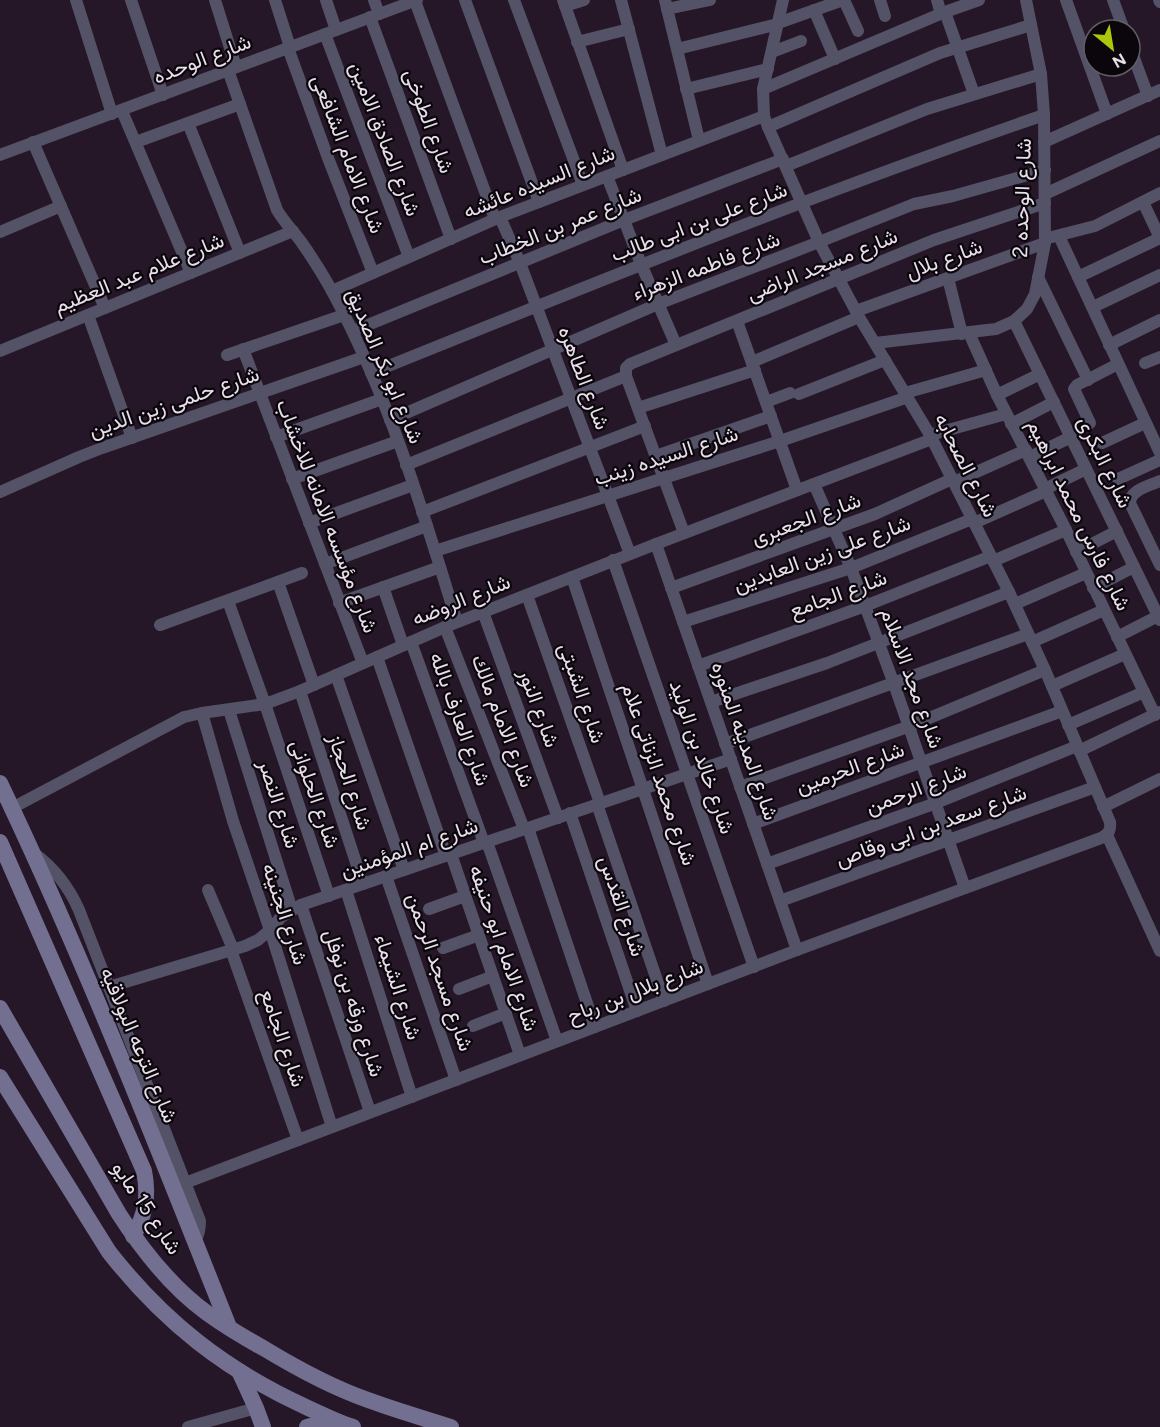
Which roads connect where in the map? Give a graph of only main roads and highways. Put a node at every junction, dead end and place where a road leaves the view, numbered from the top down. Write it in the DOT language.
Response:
graph roads {
  1 [pos="0,783"];
  2 [pos="0,842"];
  3 [pos="0,1008"];
  4 [pos="0,1077"];
  5 [pos="133,1236"];
  6 [pos="229,1328"];
  7 [pos="239,1371"];
  8 [pos="347,1425"];
  9 [pos="263,1427"];
  10 [pos="307,1427"];
  11 [pos="451,1427"];
  1 -- 6 [label="main road, شارع الترعه البولاقيه"];
  2 -- 5 [label="main road"];
  3 -- 5 [label="main road, شارع 15 مايو"];
  4 -- 7 [label="main road"];
  5 -- 6 [label="main road, شارع 15 مايو"];
  6 -- 11 [label="main road, شارع 15 مايو"];
  7 -- 8 [label="main road"];
  7 -- 9 [label="main road"];
  8 -- 10 [label="main road"];
}
